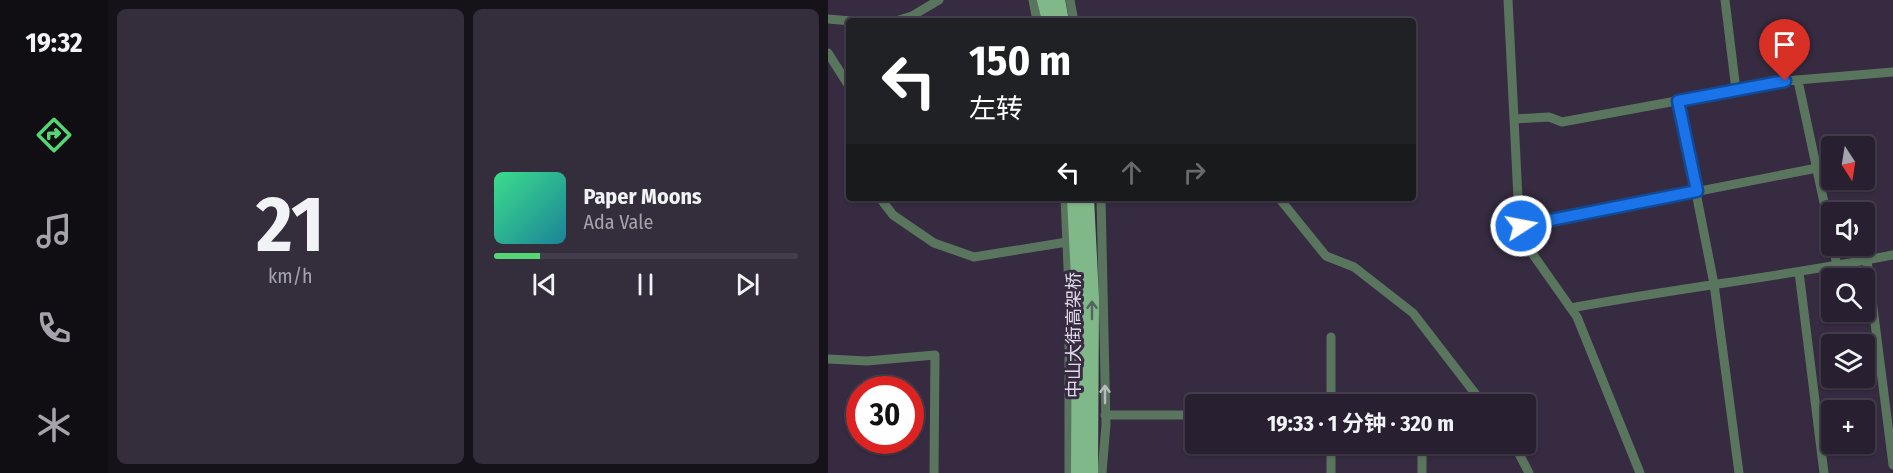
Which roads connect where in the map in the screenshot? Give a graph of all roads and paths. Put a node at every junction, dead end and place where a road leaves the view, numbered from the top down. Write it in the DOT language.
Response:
graph roads {
  1 [pos="939,0"];
  2 [pos="1033,0"];
  3 [pos="1044,0"];
  4 [pos="1058,0"];
  5 [pos="1508,0"];
  6 [pos="1725,0"];
  7 [pos="1071,4"];
  8 [pos="906,18"];
  9 [pos="1036,18"];
  10 [pos="1048,18"];
  11 [pos="1061,18"];
  12 [pos="1081,18"];
  13 [pos="828,19"];
  14 [pos="846,21"];
  15 [pos="828,53"];
  16 [pos="1893,72"];
  17 [pos="846,81"];
  18 [pos="1797,81"];
  19 [pos="1736,90"];
  20 [pos="1678,101"];
  21 [pos="1514,119"];
  22 [pos="1817,168"];
  23 [pos="1697,191"];
  24 [pos="882,201"];
  25 [pos="1065,201"];
  26 [pos="1074,201"];
  27 [pos="1087,201"];
  28 [pos="1101,201"];
  29 [pos="1281,201"];
  30 [pos="1824,202"];
  31 [pos="1521,226"];
  32 [pos="1067,242"];
  33 [pos="1893,255"];
  34 [pos="1835,256"];
  35 [pos="1867,260"];
  36 [pos="1837,266"];
  37 [pos="1799,272"];
  38 [pos="1714,284"];
  39 [pos="1571,308"];
  40 [pos="1331,337"];
  41 [pos="828,359"];
  42 [pos="1331,394"];
  43 [pos="1476,394"];
  44 [pos="1106,415"];
  45 [pos="1185,415"];
  46 [pos="1331,454"];
  47 [pos="1422,454"];
  48 [pos="1519,454"];
  49 [pos="1893,465"];
  50 [pos="934,473"];
  51 [pos="1069,473"];
  52 [pos="1078,473"];
  53 [pos="1091,473"];
  54 [pos="1102,473"];
  55 [pos="1331,473"];
  56 [pos="1422,473"];
  57 [pos="1529,473"];
  58 [pos="1640,473"];
  59 [pos="1739,473"];
  60 [pos="1824,473"];
  1 -- 8 [label="street"];
  2 -- 9 [label="street"];
  3 -- 10 [label="main road"];
  4 -- 11 [label="main road"];
  5 -- 21 [label="street"];
  6 -- 19 [label="street"];
  7 -- 12 [label="street"];
  13 -- 14 [label="street"];
  15 -- 17 [label="street"];
  16 -- 18 [label="street"];
  18 -- 19 [label="street"];
  18 -- 22 [label="street"];
  19 -- 20 [label="street"];
  20 -- 21 [label="street"];
  20 -- 23 [label="street"];
  21 -- 31 [label="street"];
  22 -- 23 [label="street"];
  22 -- 30 [label="street"];
  23 -- 31 [label="street"];
  23 -- 38 [label="street"];
  24 -- 32 [label="street"];
  25 -- 32 [label="street"];
  26 -- 52 [label="main road, 中山大街高架桥"];
  53 -- 27 [label="main road, 中山大街高架桥, one-way"];
  44 -- 28 [label="street, one-way"];
  29 -- 43 [label="street"];
  31 -- 39 [label="street"];
  32 -- 51 [label="street"];
  33 -- 35 [label="street"];
  34 -- 36 [label="street"];
  35 -- 36 [label="street"];
  35 -- 49 [label="street"];
  36 -- 37 [label="street"];
  37 -- 38 [label="street"];
  37 -- 60 [label="street"];
  38 -- 39 [label="street"];
  38 -- 59 [label="street"];
  39 -- 58 [label="street"];
  40 -- 42 [label="street"];
  41 -- 50 [label="street"];
  44 -- 45 [label="street"];
  44 -- 54 [label="street"];
  46 -- 55 [label="street"];
  47 -- 56 [label="street"];
  48 -- 57 [label="street"];
}
